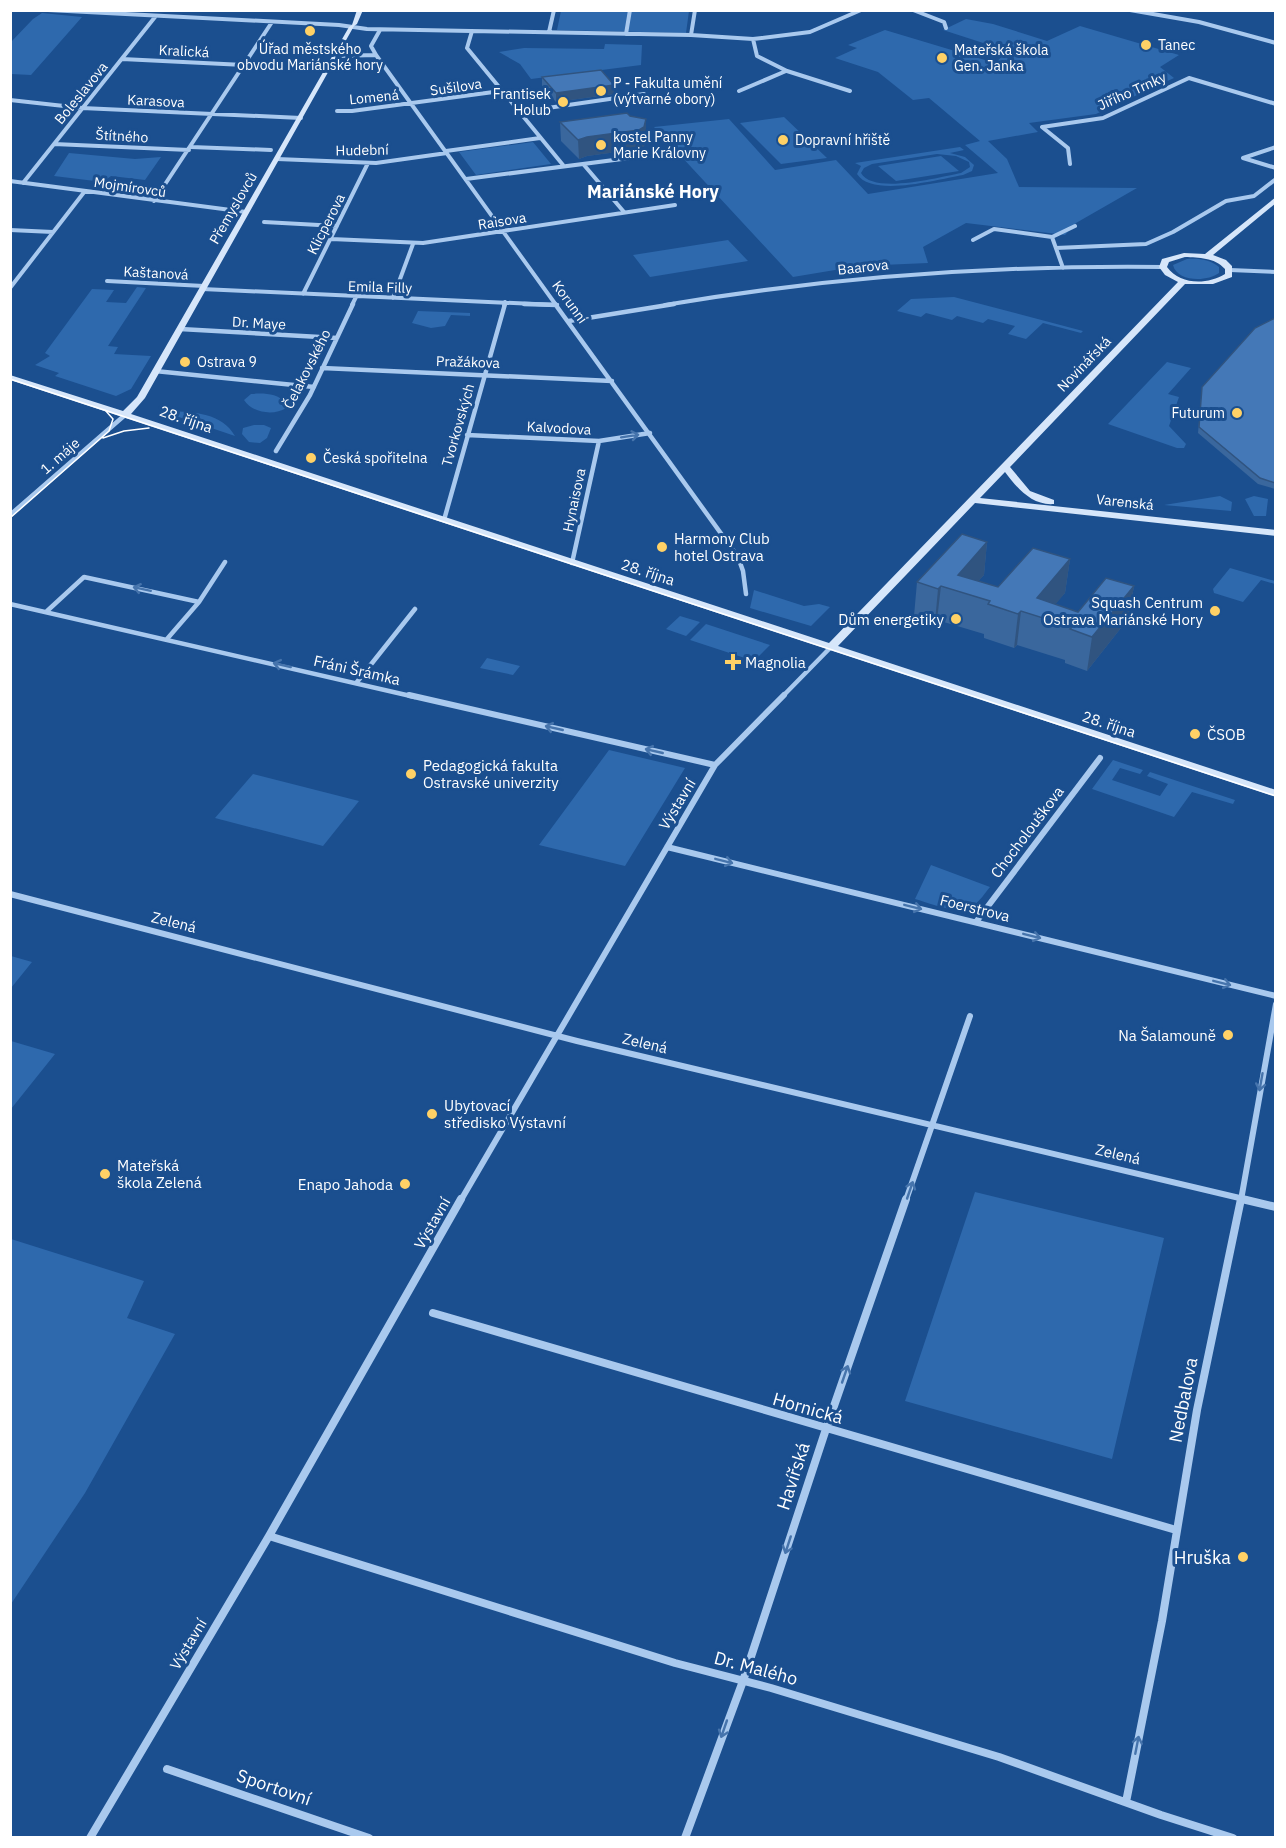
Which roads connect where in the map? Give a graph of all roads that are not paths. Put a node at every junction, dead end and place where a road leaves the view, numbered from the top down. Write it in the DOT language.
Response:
graph roads {
  1 [pos="48,10"];
  2 [pos="360,10"];
  3 [pos="554,10"];
  4 [pos="630,10"];
  5 [pos="695,10"];
  6 [pos="861,10"];
  7 [pos="913,10"];
  8 [pos="1130,10"];
  9 [pos="155,17"];
  10 [pos="272,22"];
  11 [pos="353,25"];
  12 [pos="946,28"];
  13 [pos="380,30"];
  14 [pos="472,31"];
  15 [pos="549,32"];
  16 [pos="626,34"];
  17 [pos="691,35"];
  18 [pos="753,39"];
  19 [pos="1275,44"];
  20 [pos="376,55"];
  21 [pos="336,56"];
  22 [pos="123,59"];
  23 [pos="244,64"];
  24 [pos="787,71"];
  25 [pos="501,91"];
  26 [pos="739,91"];
  27 [pos="850,91"];
  28 [pos="644,94"];
  29 [pos="10,100"];
  30 [pos="413,103"];
  31 [pos="1275,104"];
  32 [pos="82,108"];
  33 [pos="337,111"];
  34 [pos="520,112"];
  35 [pos="212,114"];
  36 [pos="301,118"];
  37 [pos="540,138"];
  38 [pos="54,144"];
  39 [pos="1275,147"];
  40 [pos="190,148"];
  41 [pos="271,150"];
  42 [pos="447,152"];
  43 [pos="653,155"];
  44 [pos="277,159"];
  45 [pos="369,163"];
  46 [pos="1070,164"];
  47 [pos="563,165"];
  48 [pos="584,165"];
  49 [pos="1275,168"];
  50 [pos="466,179"];
  51 [pos="1275,179"];
  52 [pos="10,182"];
  53 [pos="23,183"];
  54 [pos="85,191"];
  55 [pos="1275,199"];
  56 [pos="154,201"];
  57 [pos="675,205"];
  58 [pos="246,212"];
  59 [pos="624,212"];
  60 [pos="264,222"];
  61 [pos="337,226"];
  62 [pos="1075,226"];
  63 [pos="10,230"];
  64 [pos="503,231"];
  65 [pos="53,232"];
  66 [pos="1052,237"];
  67 [pos="331,239"];
  68 [pos="973,240"];
  69 [pos="413,244"];
  70 [pos="1056,248"];
  71 [pos="1207,256"];
  72 [pos="1163,267"];
  73 [pos="1064,268"];
  74 [pos="1230,270"];
  75 [pos="1275,272"];
  76 [pos="107,281"];
  77 [pos="1184,281"];
  78 [pos="10,288"];
  79 [pos="203,288"];
  80 [pos="303,294"];
  81 [pos="356,297"];
  82 [pos="393,298"];
  83 [pos="505,302"];
  84 [pos="556,305"];
  85 [pos="569,321"];
  86 [pos="180,329"];
  87 [pos="337,338"];
  88 [pos="322,368"];
  89 [pos="156,371"];
  90 [pos="484,375"];
  91 [pos="10,377"];
  92 [pos="612,381"];
  93 [pos="314,387"];
  94 [pos="125,415"];
  95 [pos="650,433"];
  96 [pos="467,435"];
  97 [pos="599,441"];
  98 [pos="276,451"];
  99 [pos="1004,466"];
  100 [pos="972,500"];
  101 [pos="10,515"];
  102 [pos="1123,516"];
  103 [pos="444,520"];
  104 [pos="1275,533"];
  105 [pos="225,562"];
  106 [pos="572,562"];
  107 [pos="746,594"];
  108 [pos="199,602"];
  109 [pos="10,604"];
  110 [pos="415,609"];
  111 [pos="46,612"];
  112 [pos="167,639"];
  113 [pos="830,648"];
  114 [pos="357,682"];
  115 [pos="1100,758"];
  116 [pos="715,765"];
  117 [pos="1275,794"];
  118 [pos="667,847"];
  119 [pos="10,894"];
  120 [pos="976,922"];
  121 [pos="1275,996"];
  122 [pos="1275,1004"];
  123 [pos="969,1016"];
  124 [pos="556,1036"];
  125 [pos="933,1124"];
  126 [pos="1241,1199"];
  127 [pos="1275,1207"];
  128 [pos="433,1313"];
  129 [pos="826,1429"];
  130 [pos="1176,1530"];
  131 [pos="269,1536"];
  132 [pos="743,1681"];
  133 [pos="167,1769"];
  134 [pos="1126,1802"];
  135 [pos="90,1838"];
  136 [pos="369,1838"];
  137 [pos="685,1838"];
  138 [pos="1233,1838"];
  1 -- 9 [label="street"];
  2 -- 11 [label="street, Přemyslovců"];
  3 -- 15 [label="street"];
  4 -- 16 [label="street"];
  5 -- 17 [label="street"];
  6 -- 18 [label="street"];
  7 -- 12 [label="street"];
  8 -- 19 [label="street"];
  9 -- 10 [label="street"];
  9 -- 22 [label="street, Boleslavova"];
  10 -- 11 [label="street"];
  10 -- 23 [label="street"];
  11 -- 13 [label="street"];
  11 -- 21 [label="street, Přemyslovců"];
  13 -- 14 [label="street"];
  13 -- 20 [label="street"];
  14 -- 15 [label="street"];
  14 -- 25 [label="street"];
  15 -- 16 [label="street"];
  16 -- 17 [label="street"];
  17 -- 18 [label="street"];
  18 -- 24 [label="street"];
  20 -- 21 [label="street"];
  20 -- 30 [label="street, Korunní"];
  21 -- 36 [label="street, Přemyslovců"];
  22 -- 23 [label="street, Kralická"];
  22 -- 32 [label="street, Boleslavova"];
  23 -- 35 [label="street"];
  24 -- 26 [label="street"];
  24 -- 27 [label="street"];
  25 -- 30 [label="street, Sušilova"];
  25 -- 34 [label="street"];
  28 -- 34 [label="street"];
  29 -- 32 [label="street, Karasova"];
  30 -- 33 [label="street, Lomená"];
  30 -- 42 [label="street, Korunní"];
  31 -- 46 [label="street, Jiřího Trnky"];
  32 -- 35 [label="street, Karasova"];
  32 -- 38 [label="street, Boleslavova"];
  34 -- 37 [label="street"];
  35 -- 36 [label="street, Karasova"];
  35 -- 40 [label="street"];
  36 -- 44 [label="street, Přemyslovců"];
  37 -- 42 [label="street, Hudební"];
  37 -- 47 [label="street"];
  38 -- 40 [label="street, Štítného"];
  38 -- 53 [label="street, Boleslavova"];
  39 -- 49 [label="street"];
  40 -- 41 [label="street, Štítného"];
  40 -- 56 [label="street"];
  42 -- 45 [label="street, Hudební"];
  42 -- 50 [label="street, Korunní"];
  43 -- 48 [label="street"];
  44 -- 45 [label="street, Hudební"];
  44 -- 58 [label="street, Přemyslovců"];
  45 -- 61 [label="street, Klicperova"];
  47 -- 48 [label="street"];
  47 -- 50 [label="street"];
  48 -- 59 [label="street"];
  50 -- 64 [label="street, Korunní"];
  51 -- 70 [label="street"];
  52 -- 53 [label="street, Mojmírovců"];
  53 -- 54 [label="street, Mojmírovců"];
  54 -- 56 [label="street, Mojmírovců"];
  54 -- 65 [label="street"];
  55 -- 71 [label="street"];
  56 -- 58 [label="street, Mojmírovců"];
  57 -- 59 [label="street, Raisova"];
  58 -- 79 [label="street, Přemyslovců"];
  59 -- 64 [label="street, Raisova"];
  60 -- 61 [label="street"];
  61 -- 67 [label="street, Klicperova"];
  62 -- 66 [label="street"];
  63 -- 65 [label="street"];
  64 -- 69 [label="street, Raisova"];
  64 -- 84 [label="street, Korunní"];
  65 -- 78 [label="street"];
  66 -- 68 [label="street"];
  66 -- 70 [label="street"];
  67 -- 69 [label="street, Raisova"];
  67 -- 80 [label="street, Klicperova"];
  69 -- 82 [label="street"];
  70 -- 73 [label="street"];
  71 -- 72 [label="street"];
  71 -- 74 [label="street"];
  72 -- 73 [label="street, Baarova"];
  72 -- 77 [label="street"];
  73 -- 85 [label="street, Baarova"];
  74 -- 75 [label="street"];
  74 -- 77 [label="street"];
  76 -- 79 [label="street, Kaštanová"];
  77 -- 99 [label="street, Novinářská"];
  79 -- 80 [label="street, Emila Filly"];
  79 -- 86 [label="street, Přemyslovců"];
  80 -- 81 [label="street, Emila Filly"];
  81 -- 82 [label="street, Emila Filly"];
  81 -- 87 [label="street, Čelakovského"];
  82 -- 83 [label="street, Emila Filly"];
  83 -- 84 [label="street, Emila Filly"];
  83 -- 90 [label="street, Tvorkovských"];
  84 -- 85 [label="street, Korunní"];
  85 -- 92 [label="street, Korunní"];
  86 -- 87 [label="street, Dr. Maye"];
  86 -- 89 [label="street, Přemyslovců"];
  87 -- 88 [label="street, Čelakovského"];
  88 -- 90 [label="street, Pražákova"];
  88 -- 93 [label="street, Čelakovského"];
  89 -- 93 [label="street"];
  89 -- 94 [label="street, Přemyslovců"];
  90 -- 92 [label="street, Pražákova"];
  90 -- 96 [label="street, Tvorkovských"];
  91 -- 94 [label="street, 28. října"];
  92 -- 95 [label="street, Korunní"];
  93 -- 98 [label="street, Čelakovského"];
  94 -- 101 [label="street, 1. máje"];
  94 -- 103 [label="street, 28. října"];
  97 -- 95 [label="street, Kalvodova, one-way"];
  95 -- 107 [label="street, Korunní"];
  96 -- 97 [label="street, Kalvodova"];
  96 -- 103 [label="street, Tvorkovských"];
  97 -- 106 [label="street, Hynaisova"];
  99 -- 100 [label="street, Novinářská"];
  99 -- 102 [label="street"];
  100 -- 102 [label="street, Varenská"];
  100 -- 113 [label="street, Novinářská"];
  102 -- 104 [label="street, Varenská"];
  103 -- 106 [label="street, 28. října"];
  105 -- 108 [label="street"];
  106 -- 113 [label="street, 28. října"];
  108 -- 111 [label="street, one-way"];
  108 -- 112 [label="street"];
  109 -- 111 [label="street, Fráni Šrámka"];
  110 -- 114 [label="street"];
  111 -- 112 [label="street, Fráni Šrámka"];
  114 -- 112 [label="street, Fráni Šrámka, one-way"];
  113 -- 116 [label="street, Výstavní"];
  113 -- 117 [label="street, 28. října"];
  116 -- 114 [label="street, Fráni Šrámka, one-way"];
  115 -- 120 [label="street, Chocholouškova"];
  116 -- 118 [label="street, Výstavní"];
  118 -- 120 [label="street, Foerstrova, one-way"];
  118 -- 124 [label="street, Výstavní"];
  119 -- 124 [label="street, Zelená"];
  120 -- 121 [label="street, Foerstrova, one-way"];
  122 -- 126 [label="street, Nedbalova, one-way"];
  123 -- 125 [label="street"];
  124 -- 125 [label="street, Zelená"];
  124 -- 131 [label="street, Výstavní"];
  125 -- 126 [label="street, Zelená"];
  129 -- 125 [label="street, Havířská, one-way"];
  126 -- 127 [label="street, Zelená"];
  126 -- 130 [label="street, Nedbalova"];
  128 -- 129 [label="street, Hornická"];
  129 -- 130 [label="street, Hornická"];
  129 -- 132 [label="street, Havířská, one-way"];
  134 -- 130 [label="street, Nedbalova, one-way"];
  131 -- 132 [label="street, Dr. Malého"];
  131 -- 135 [label="street, Výstavní"];
  132 -- 134 [label="street, Dr. Malého"];
  132 -- 137 [label="street, Havířská, one-way"];
  133 -- 136 [label="street, Sportovní"];
  134 -- 138 [label="street, Dr. Malého"];
}
